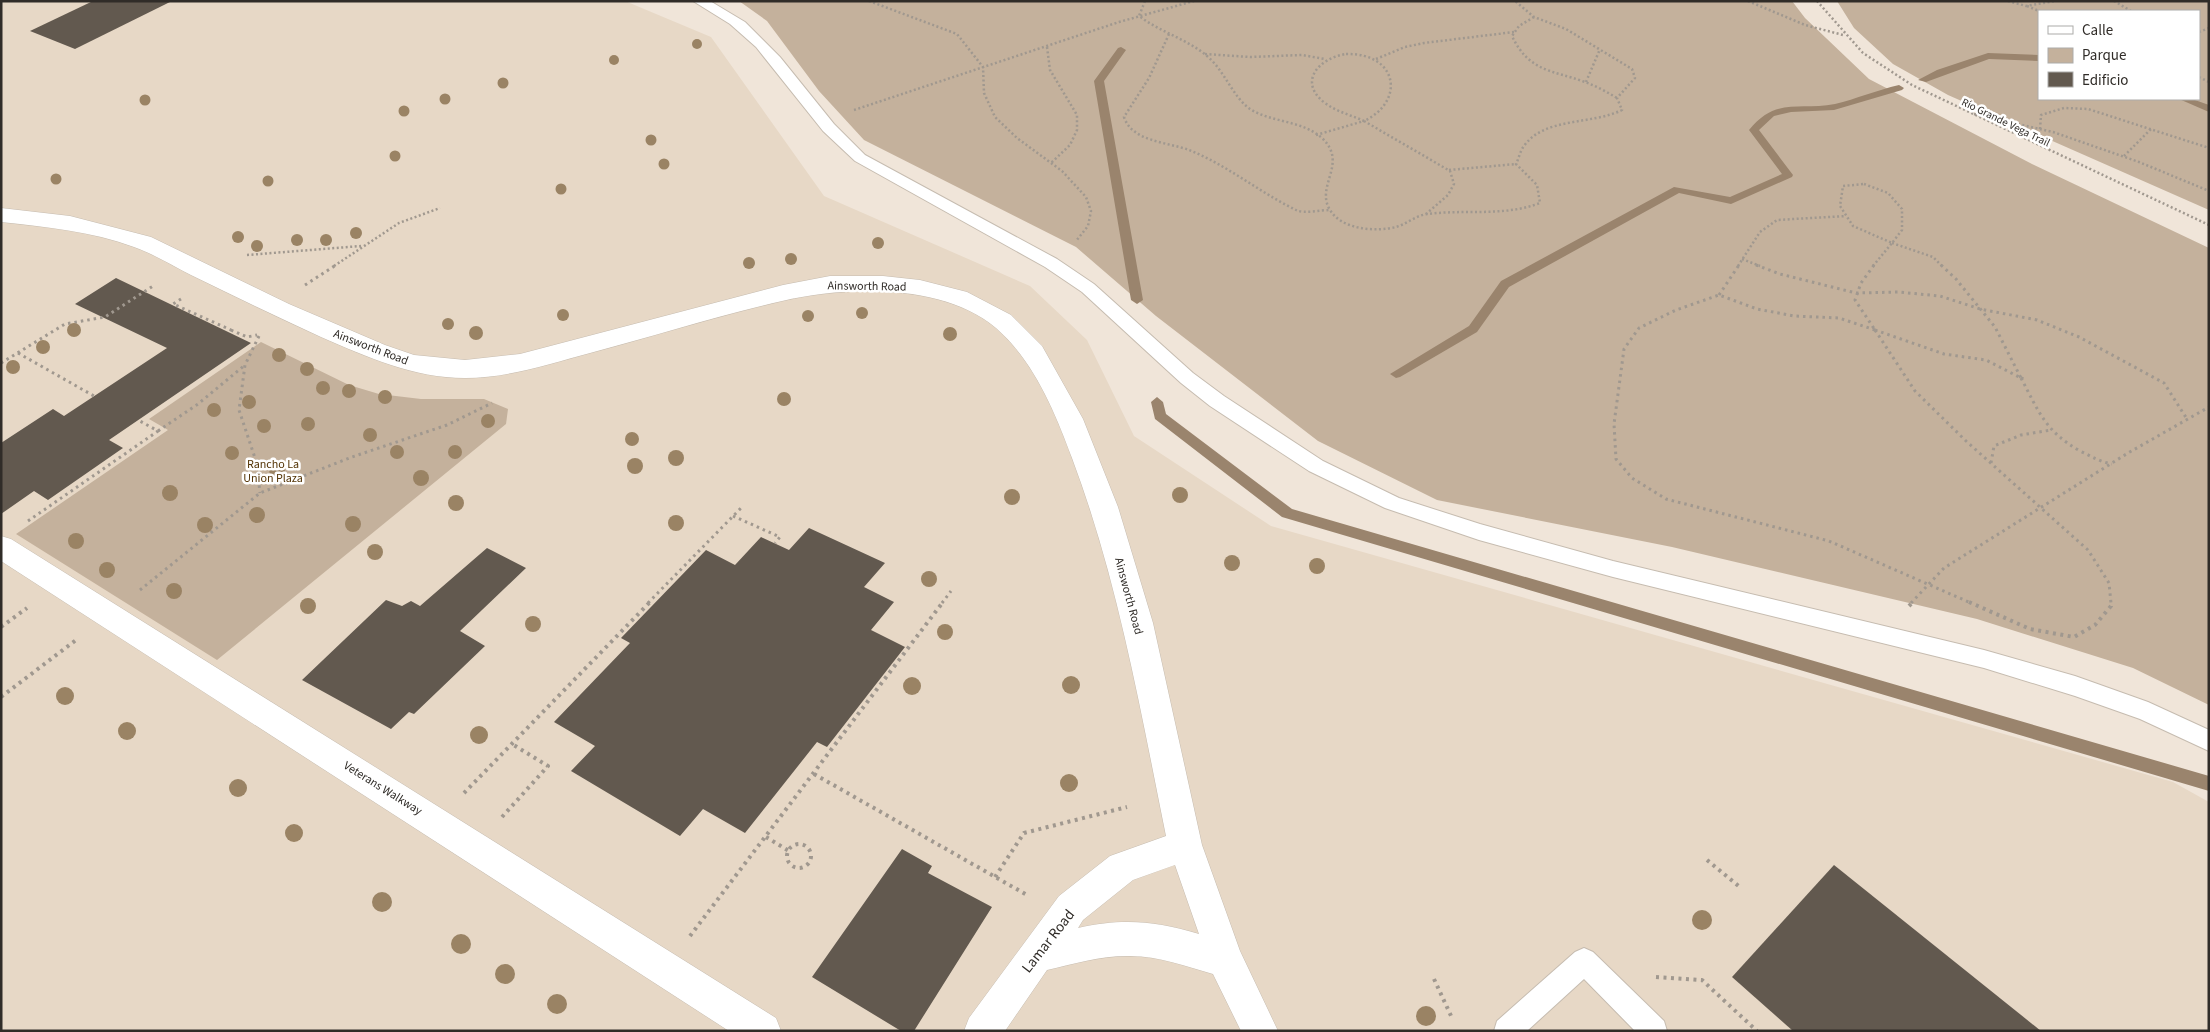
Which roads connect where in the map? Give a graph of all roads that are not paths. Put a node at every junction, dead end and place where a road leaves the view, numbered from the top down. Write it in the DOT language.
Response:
graph roads {
  1 [pos="699,1"];
  2 [pos="1,215"];
  3 [pos="70,223"];
  4 [pos="1,234"];
  5 [pos="1,547"];
  6 [pos="2209,741"];
  7 [pos="1185,845"];
  8 [pos="1037,956"];
  9 [pos="1225,959"];
  10 [pos="763,1031"];
  11 [pos="982,1031"];
  12 [pos="1260,1031"];
  13 [pos="1507,1031"];
  14 [pos="1654,1031"];
  1 -- 6 [label="lane"];
  2 -- 3 [label="street, Ainsworth Road"];
  3 -- 4 [label="street"];
  3 -- 7 [label="street, Ainsworth Road"];
  5 -- 10 [label="street, Veterans Walkway"];
  7 -- 8 [label="street, Lamar Road"];
  7 -- 9 [label="street, Ainsworth Road"];
  8 -- 9 [label="street"];
  8 -- 11 [label="street, Lamar Road"];
  9 -- 12 [label="street, Ainsworth Road"];
  13 -- 14 [label="lane"];
}
